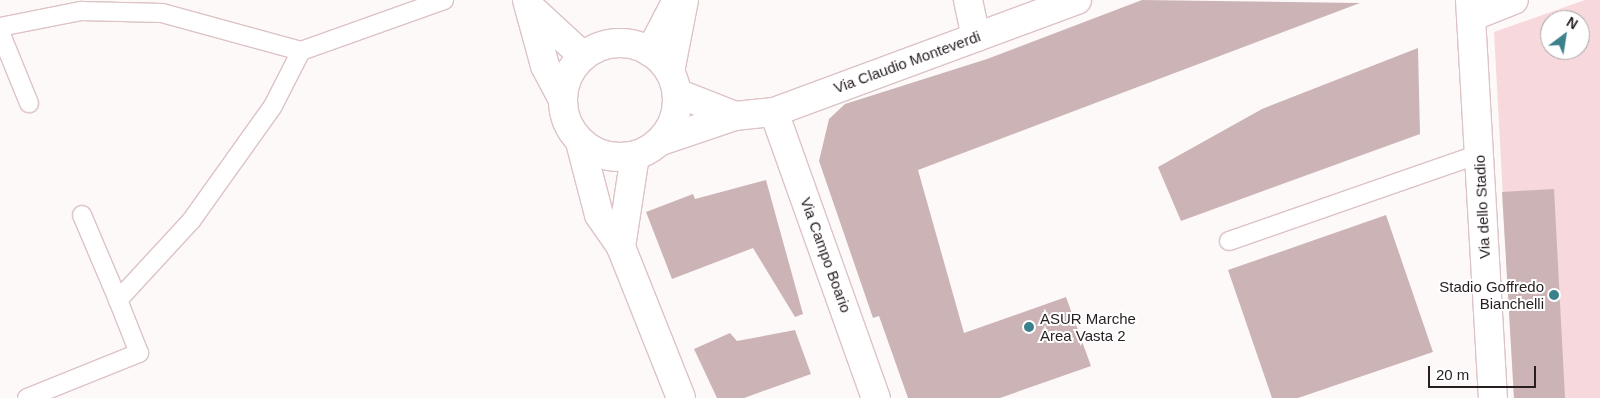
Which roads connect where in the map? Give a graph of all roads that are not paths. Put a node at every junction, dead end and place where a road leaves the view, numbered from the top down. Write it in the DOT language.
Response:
graph roads {
  1 [pos="444,0"];
  2 [pos="677,0"];
  3 [pos="684,0"];
  4 [pos="968,0"];
  5 [pos="1077,0"];
  6 [pos="1514,0"];
  7 [pos="530,5"];
  8 [pos="1470,8"];
  9 [pos="0,28"];
  10 [pos="0,32"];
  11 [pos="976,37"];
  12 [pos="301,52"];
  13 [pos="650,52"];
  14 [pos="583,56"];
  15 [pos="673,82"];
  16 [pos="562,100"];
  17 [pos="29,103"];
  18 [pos="774,112"];
  19 [pos="735,116"];
  20 [pos="661,141"];
  21 [pos="580,142"];
  22 [pos="1479,154"];
  23 [pos="635,156"];
  24 [pos="82,215"];
  25 [pos="1229,241"];
  26 [pos="621,246"];
  27 [pos="118,300"];
  28 [pos="26,398"];
  29 [pos="681,398"];
  30 [pos="876,398"];
  31 [pos="1493,398"];
  1 -- 12 [label="lane"];
  2 -- 13 [label="street"];
  3 -- 15 [label="street"];
  4 -- 11 [label="street"];
  5 -- 11 [label="street, Via Claudio Monteverdi"];
  6 -- 8 [label="street, Via dello Stadio"];
  7 -- 14 [label="street"];
  7 -- 16 [label="street"];
  8 -- 22 [label="street, Via dello Stadio"];
  9 -- 12 [label="lane"];
  10 -- 17 [label="lane"];
  11 -- 18 [label="street, Via Claudio Monteverdi"];
  12 -- 27 [label="lane"];
  13 -- 14 [label="street"];
  13 -- 15 [label="street"];
  14 -- 16 [label="street"];
  15 -- 19 [label="street, Via Claudio Monteverdi"];
  15 -- 20 [label="street"];
  16 -- 21 [label="street"];
  18 -- 19 [label="street, Via Claudio Monteverdi"];
  18 -- 30 [label="street, Via Campo Boario"];
  19 -- 20 [label="street, Via Claudio Monteverdi"];
  20 -- 23 [label="street"];
  21 -- 23 [label="street"];
  21 -- 26 [label="street"];
  22 -- 25 [label="lane"];
  22 -- 31 [label="street, Via dello Stadio"];
  23 -- 26 [label="street"];
  24 -- 27 [label="lane"];
  26 -- 29 [label="street"];
  27 -- 28 [label="lane"];
}
